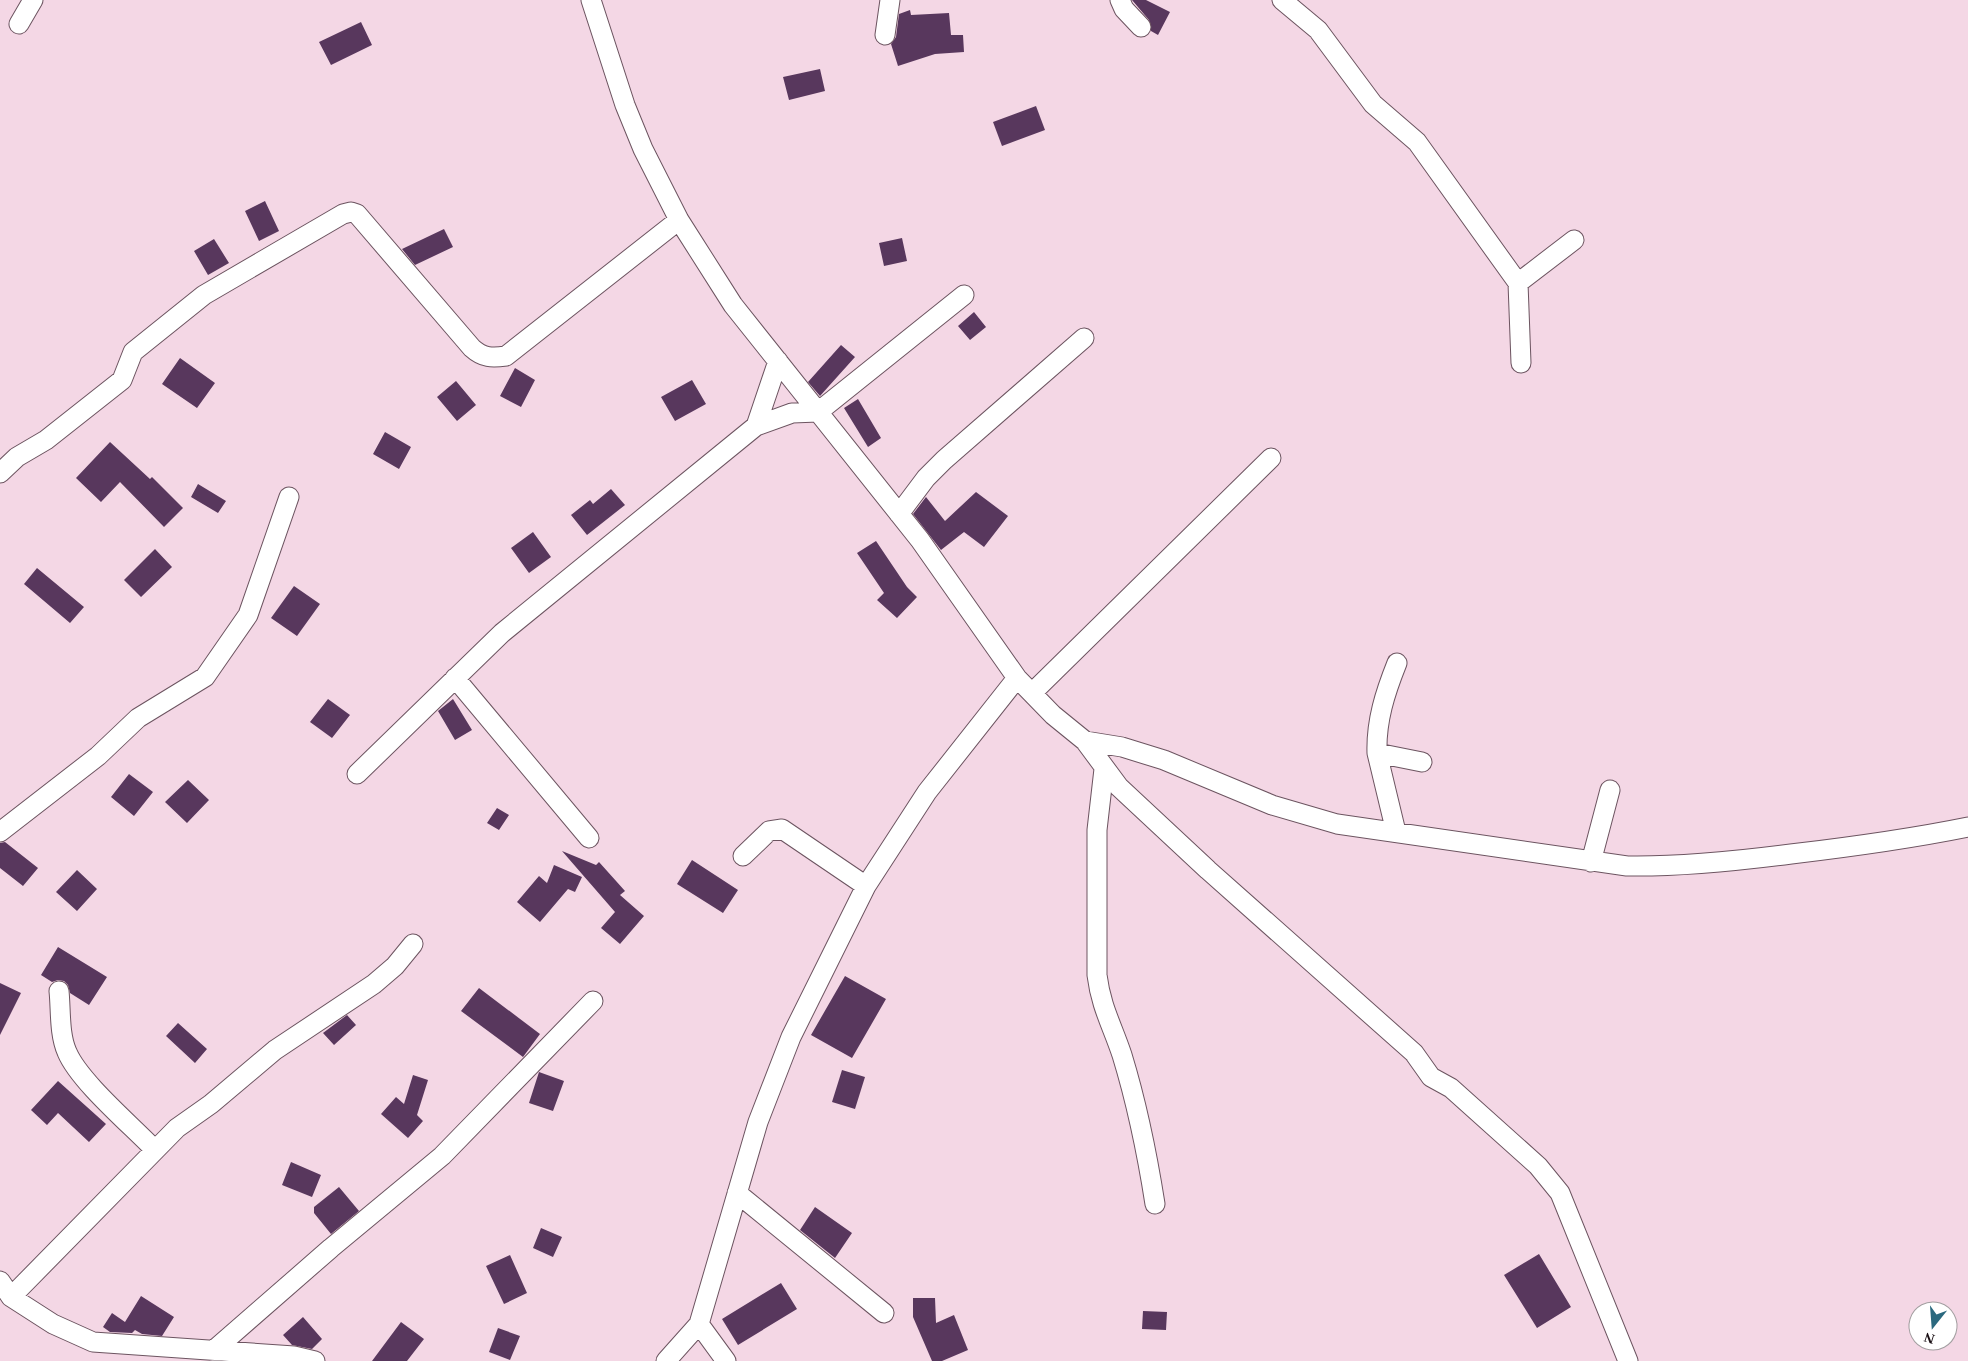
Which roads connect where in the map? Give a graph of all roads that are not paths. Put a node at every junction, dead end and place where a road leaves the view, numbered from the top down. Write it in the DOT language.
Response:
graph roads {
  1 [pos="32,0"];
  2 [pos="590,0"];
  3 [pos="890,0"];
  4 [pos="1120,0"];
  5 [pos="1282,0"];
  6 [pos="20,24"];
  7 [pos="1141,27"];
  8 [pos="885,35"];
  9 [pos="679,220"];
  10 [pos="1574,240"];
  11 [pos="1518,283"];
  12 [pos="964,295"];
  13 [pos="1084,338"];
  14 [pos="778,361"];
  15 [pos="1521,363"];
  16 [pos="818,412"];
  17 [pos="756,426"];
  18 [pos="1271,458"];
  19 [pos="0,473"];
  20 [pos="289,497"];
  21 [pos="899,514"];
  22 [pos="1397,663"];
  23 [pos="455,678"];
  24 [pos="1017,678"];
  25 [pos="1032,693"];
  26 [pos="1085,740"];
  27 [pos="1377,753"];
  28 [pos="1422,762"];
  29 [pos="1104,769"];
  30 [pos="357,774"];
  31 [pos="1610,790"];
  32 [pos="1968,827"];
  33 [pos="0,832"];
  34 [pos="1396,832"];
  35 [pos="589,838"];
  36 [pos="742,856"];
  37 [pos="1591,862"];
  38 [pos="866,886"];
  39 [pos="413,944"];
  40 [pos="59,991"];
  41 [pos="593,1001"];
  42 [pos="154,1150"];
  43 [pos="737,1194"];
  44 [pos="1155,1204"];
  45 [pos="0,1281"];
  46 [pos="12,1297"];
  47 [pos="884,1313"];
  48 [pos="699,1324"];
  49 [pos="213,1351"];
  50 [pos="315,1361"];
  51 [pos="666,1361"];
  52 [pos="726,1361"];
  53 [pos="1628,1361"];
  1 -- 6 [label="street"];
  2 -- 9 [label="street"];
  3 -- 8 [label="street"];
  4 -- 7 [label="street"];
  5 -- 11 [label="street"];
  9 -- 14 [label="street"];
  9 -- 19 [label="street"];
  10 -- 11 [label="street"];
  11 -- 15 [label="street"];
  12 -- 16 [label="street"];
  13 -- 21 [label="street"];
  14 -- 16 [label="street"];
  14 -- 17 [label="street"];
  16 -- 17 [label="street"];
  16 -- 21 [label="street"];
  17 -- 23 [label="street"];
  18 -- 25 [label="street"];
  20 -- 33 [label="street"];
  21 -- 24 [label="street"];
  22 -- 27 [label="street"];
  23 -- 30 [label="street"];
  23 -- 35 [label="street"];
  24 -- 25 [label="street"];
  24 -- 38 [label="street"];
  25 -- 26 [label="street"];
  26 -- 29 [label="street"];
  26 -- 34 [label="street"];
  27 -- 28 [label="street"];
  27 -- 34 [label="street"];
  29 -- 44 [label="street"];
  29 -- 53 [label="street"];
  31 -- 37 [label="street"];
  32 -- 37 [label="street"];
  34 -- 37 [label="street"];
  36 -- 38 [label="street"];
  38 -- 43 [label="street"];
  39 -- 42 [label="street"];
  40 -- 42 [label="street"];
  41 -- 49 [label="street"];
  42 -- 46 [label="street"];
  43 -- 47 [label="street"];
  43 -- 48 [label="street"];
  45 -- 46 [label="street"];
  46 -- 49 [label="street"];
  48 -- 51 [label="street"];
  48 -- 52 [label="street"];
  49 -- 50 [label="street"];
}
